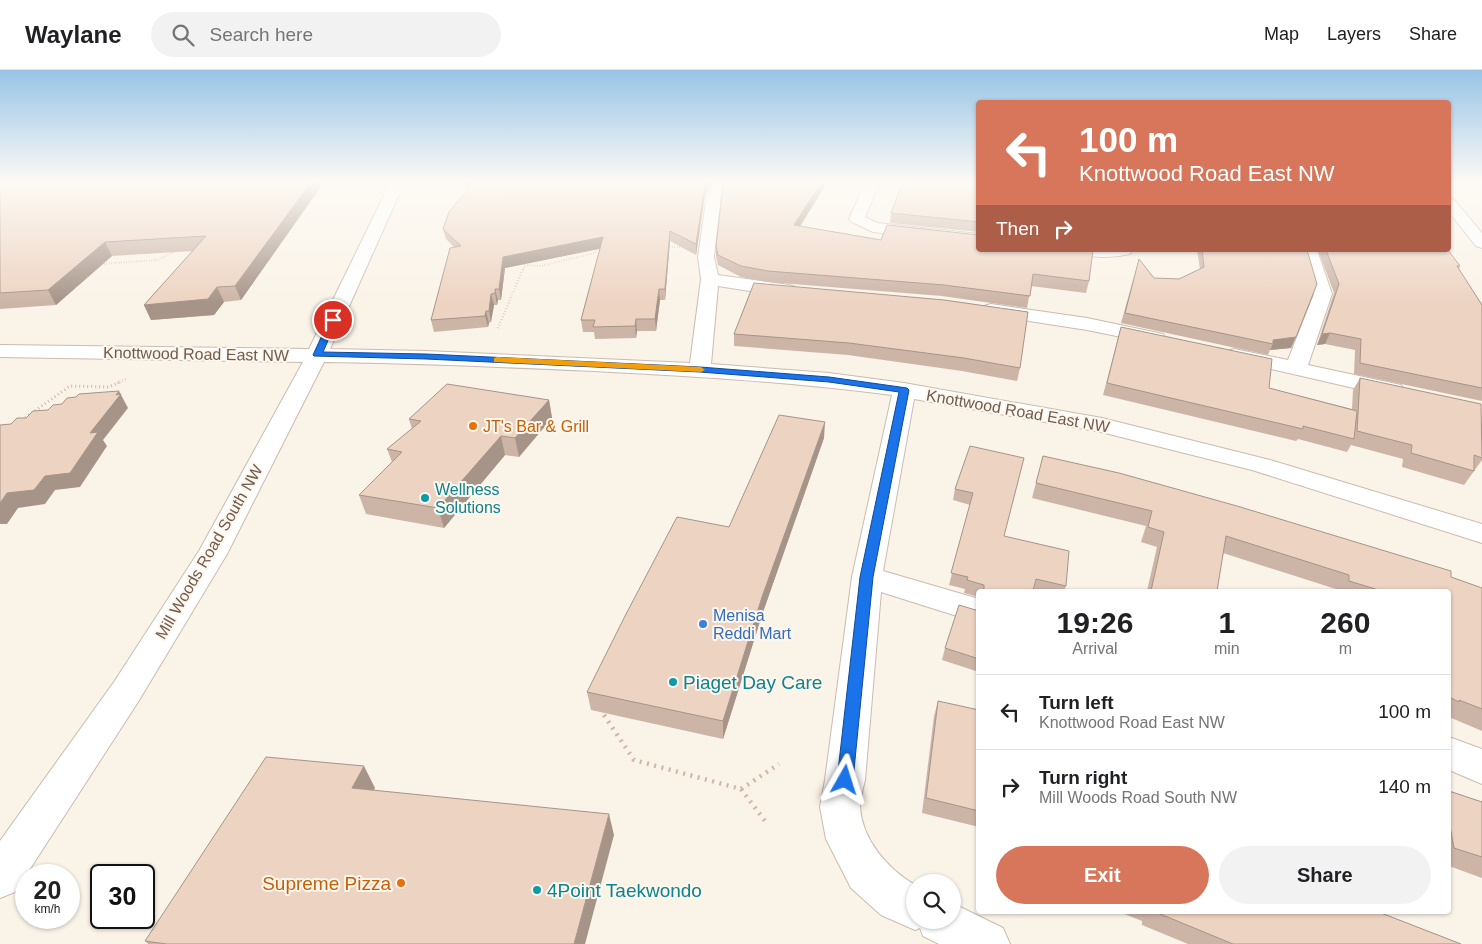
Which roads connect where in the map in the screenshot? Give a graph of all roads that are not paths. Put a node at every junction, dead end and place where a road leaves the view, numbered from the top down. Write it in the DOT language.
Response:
graph roads {
  1 [pos="379,222"];
  2 [pos="711,222"];
  3 [pos="863,222"];
  4 [pos="1464,222"];
  5 [pos="976,238"];
  6 [pos="1482,243"];
  7 [pos="1310,252"];
  8 [pos="710,279"];
  9 [pos="806,292"];
  10 [pos="971,308"];
  11 [pos="1173,342"];
  12 [pos="1211,350"];
  13 [pos="0,351"];
  14 [pos="317,355"];
  15 [pos="1296,368"];
  16 [pos="700,370"];
  17 [pos="904,390"];
  18 [pos="1408,393"];
  19 [pos="1482,534"];
  20 [pos="866,577"];
  21 [pos="976,610"];
  22 [pos="1451,754"];
  23 [pos="1482,767"];
  24 [pos="0,877"];
  25 [pos="906,903"];
  26 [pos="957,929"];
  27 [pos="987,944"];
  1 -- 14 [label="street, Mill Woods Road South NW"];
  2 -- 8 [label="street"];
  3 -- 5 [label="street"];
  4 -- 6 [label="street"];
  7 -- 15 [label="street"];
  8 -- 9 [label="street"];
  8 -- 16 [label="street"];
  10 -- 11 [label="street"];
  12 -- 15 [label="street"];
  13 -- 14 [label="street, Knottwood Road East NW"];
  14 -- 16 [label="street, Knottwood Road East NW"];
  14 -- 24 [label="street, Mill Woods Road South NW"];
  15 -- 18 [label="street"];
  16 -- 17 [label="street, Knottwood Road East NW"];
  17 -- 19 [label="street, Knottwood Road East NW"];
  17 -- 20 [label="street"];
  20 -- 21 [label="street"];
  20 -- 25 [label="street"];
  22 -- 23 [label="street"];
  26 -- 27 [label="street"];
}
